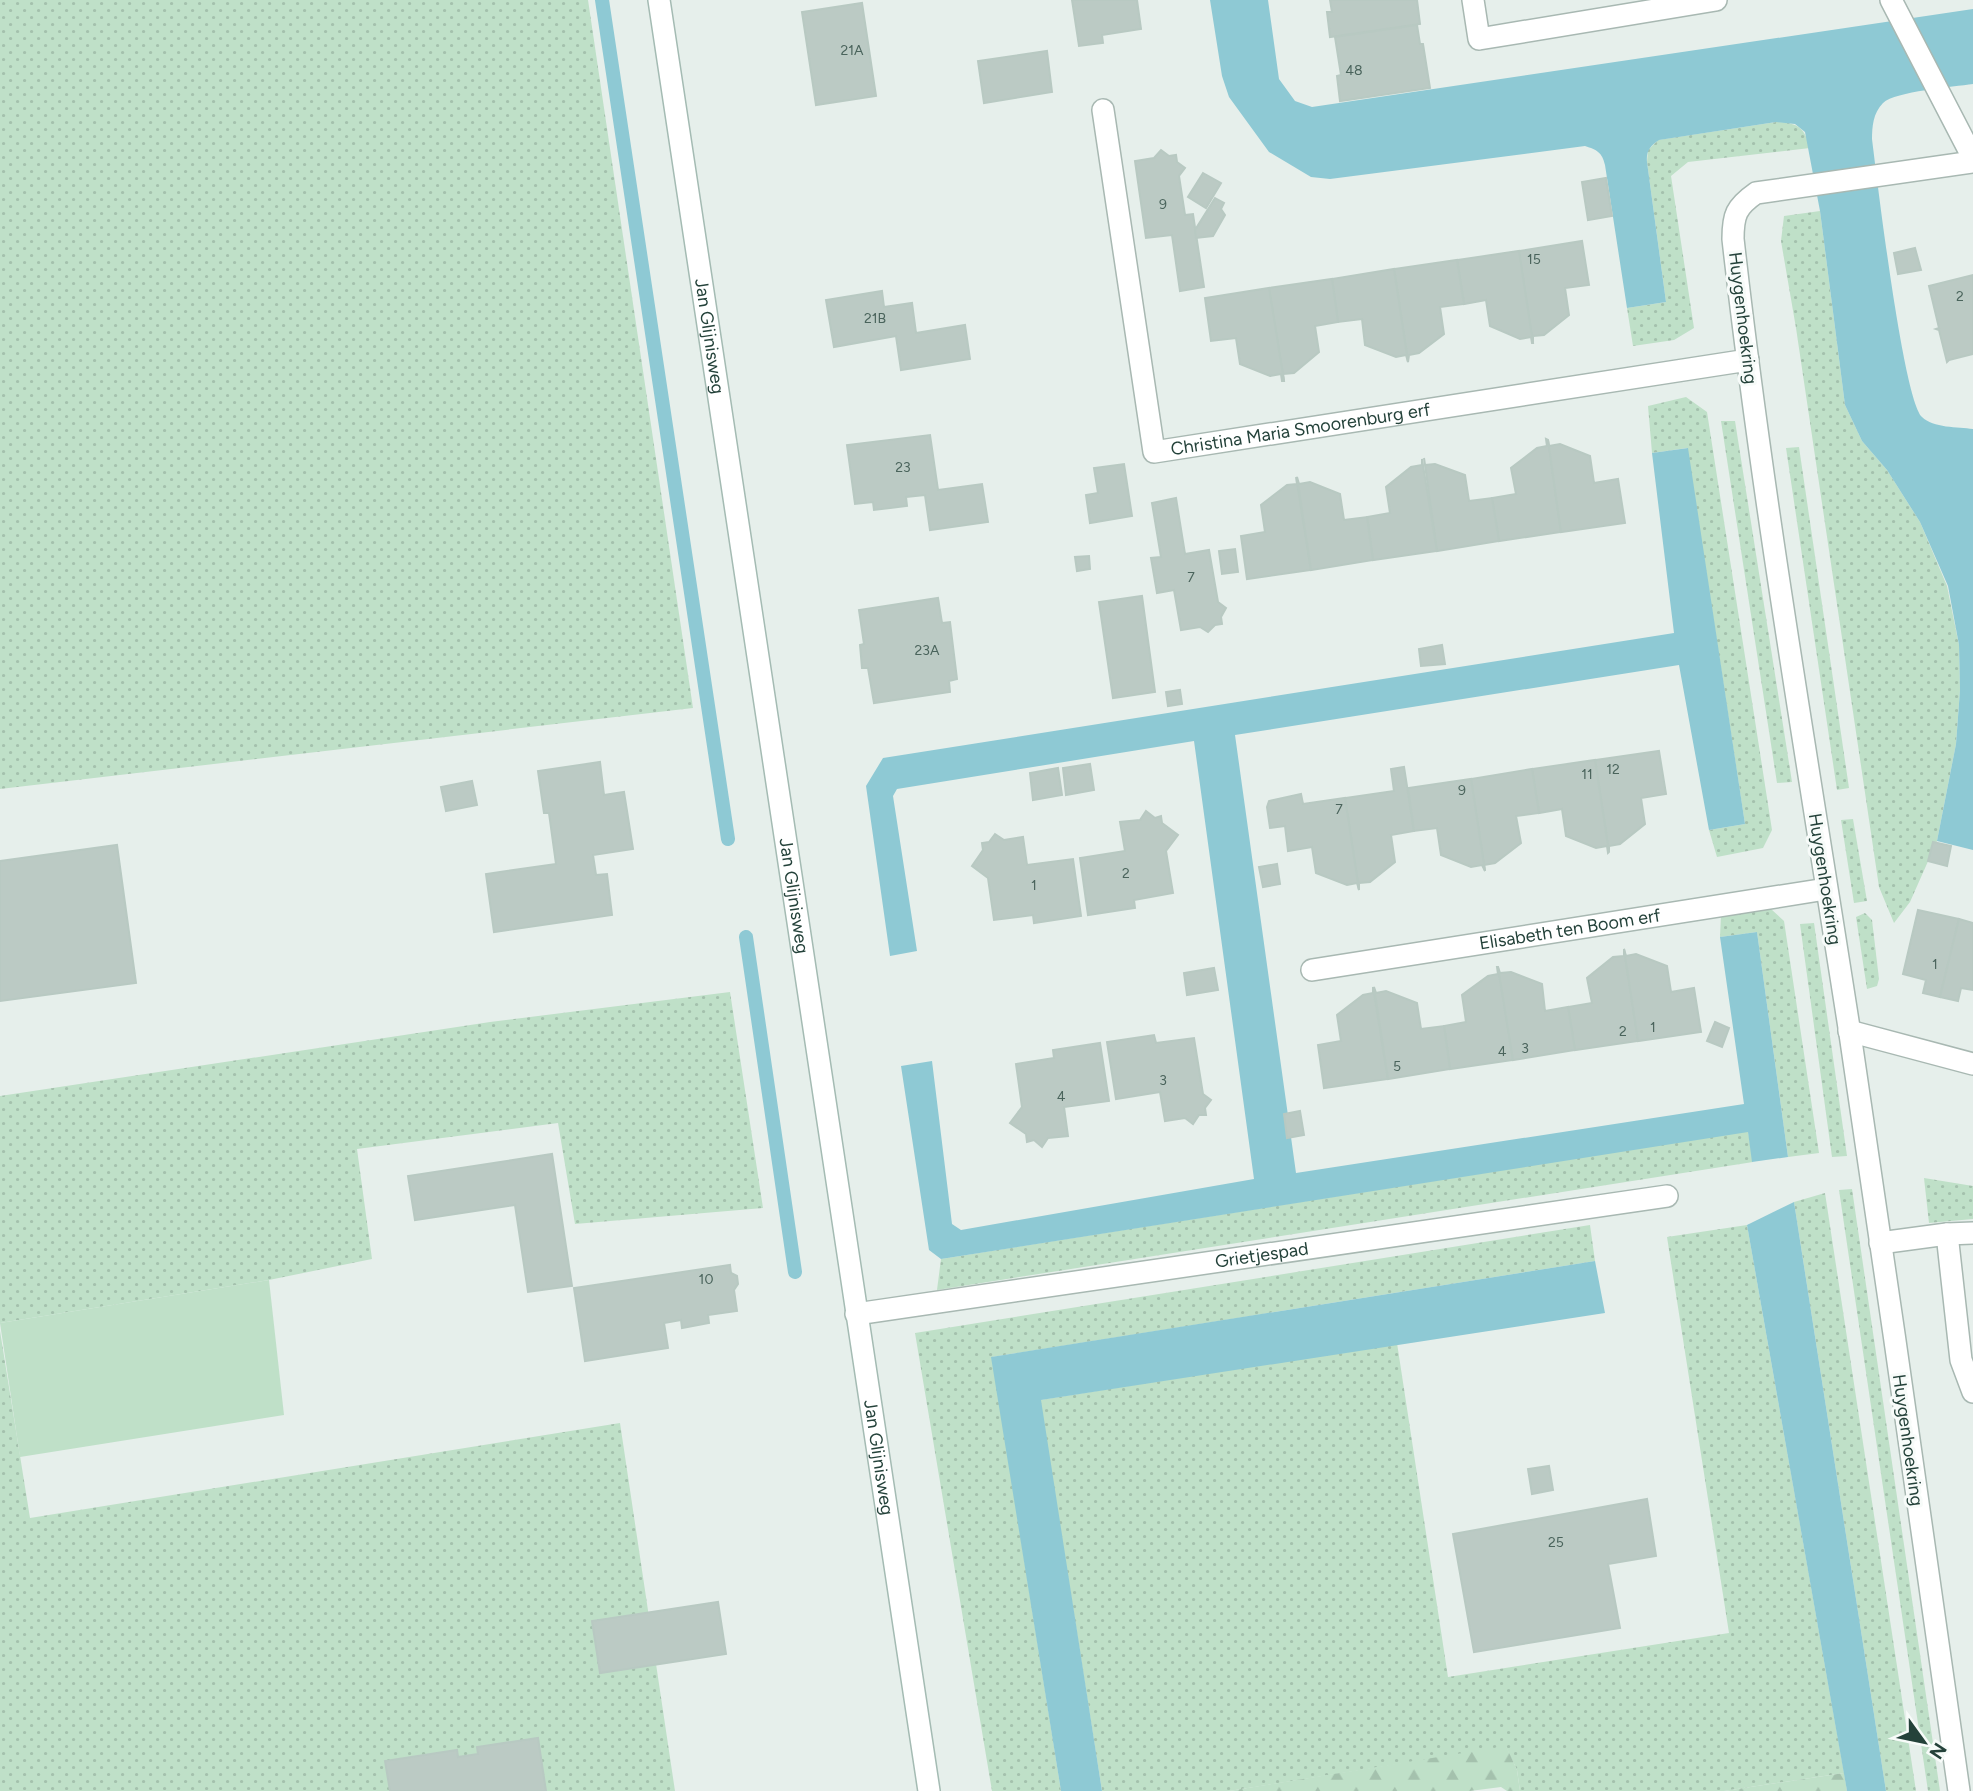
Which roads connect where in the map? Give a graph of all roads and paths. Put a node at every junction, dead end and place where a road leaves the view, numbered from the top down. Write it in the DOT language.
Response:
graph roads {
  1 [pos="659,0"];
  2 [pos="1473,0"];
  3 [pos="1716,0"];
  4 [pos="1895,8"];
  5 [pos="1103,110"];
  6 [pos="1973,160"];
  7 [pos="1748,360"];
  8 [pos="1826,889"];
  9 [pos="1312,970"];
  10 [pos="1849,1031"];
  11 [pos="1973,1064"];
  12 [pos="1667,1196"];
  13 [pos="1973,1233"];
  14 [pos="1947,1234"];
  15 [pos="1880,1244"];
  16 [pos="856,1314"];
  17 [pos="1973,1392"];
  18 [pos="929,1791"];
  19 [pos="1959,1791"];
  1 -- 16 [label="street, Jan Glijnisweg"];
  2 -- 3 [label="street"];
  4 -- 6 [label="street"];
  5 -- 7 [label="street, Christina Maria Smoorenburg erf"];
  6 -- 7 [label="street, Huygenhoekring"];
  7 -- 8 [label="street, Huygenhoekring"];
  8 -- 9 [label="street, Elisabeth ten Boom erf"];
  8 -- 10 [label="street, Huygenhoekring"];
  10 -- 11 [label="street"];
  10 -- 15 [label="street, Huygenhoekring"];
  12 -- 16 [label="street, Grietjespad"];
  13 -- 14 [label="street"];
  14 -- 15 [label="street"];
  14 -- 17 [label="street"];
  15 -- 19 [label="street, Huygenhoekring"];
  16 -- 18 [label="street, Jan Glijnisweg"];
}
